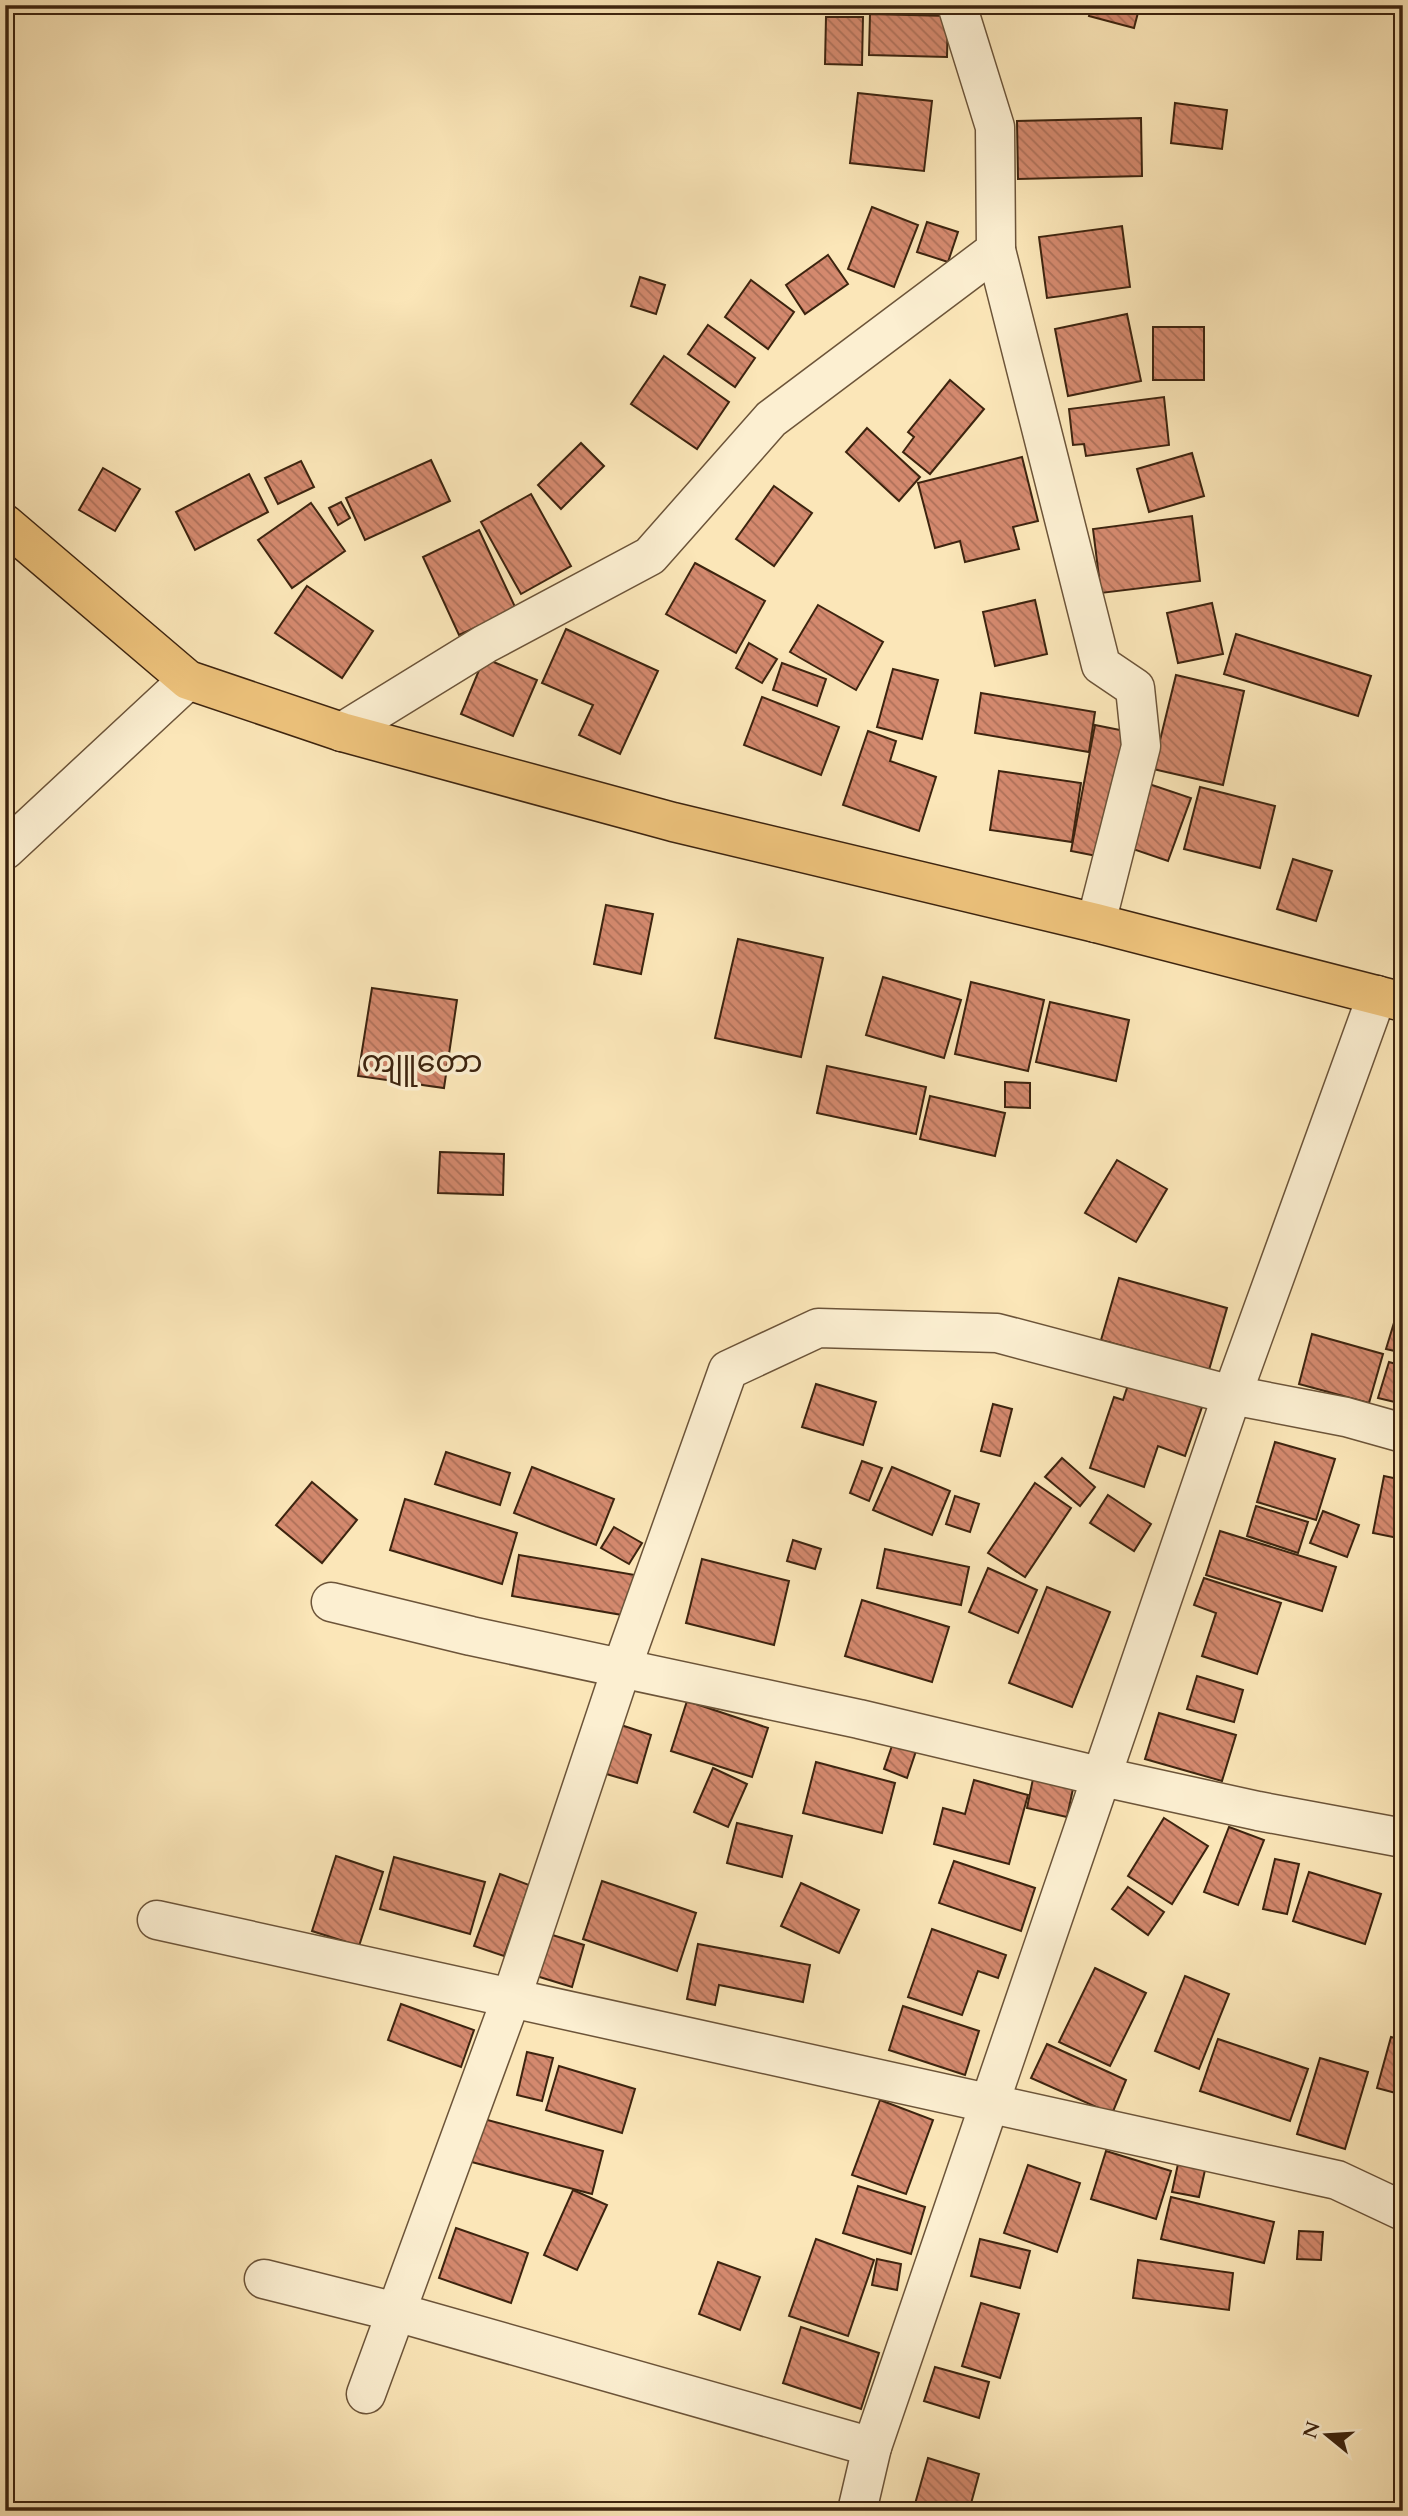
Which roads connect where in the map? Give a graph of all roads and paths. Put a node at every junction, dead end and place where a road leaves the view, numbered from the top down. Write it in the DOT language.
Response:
graph roads {
  1 [pos="957,5"];
  2 [pos="996,250"];
  3 [pos="5,524"];
  4 [pos="188,680"];
  5 [pos="342,732"];
  6 [pos="5,850"];
  7 [pos="1096,923"];
  8 [pos="1380,996"];
  9 [pos="1232,1395"];
  10 [pos="1403,1433"];
  11 [pos="331,1602"];
  12 [pos="621,1670"];
  13 [pos="1103,1776"];
  14 [pos="1403,1838"];
  15 [pos="158,1920"];
  16 [pos="511,1999"];
  17 [pos="990,2104"];
  18 [pos="1403,2211"];
  19 [pos="264,2279"];
  20 [pos="396,2312"];
  21 [pos="366,2393"];
  22 [pos="872,2447"];
  23 [pos="857,2511"];
  1 -- 2 [label="street"];
  2 -- 5 [label="street"];
  2 -- 7 [label="street"];
  3 -- 4 [label="highway"];
  4 -- 5 [label="highway"];
  4 -- 6 [label="street"];
  5 -- 7 [label="highway"];
  7 -- 8 [label="highway"];
  8 -- 9 [label="street"];
  9 -- 10 [label="street"];
  9 -- 12 [label="street"];
  9 -- 13 [label="street"];
  11 -- 12 [label="street"];
  12 -- 13 [label="street"];
  12 -- 16 [label="street"];
  13 -- 14 [label="street"];
  13 -- 17 [label="street"];
  15 -- 16 [label="street"];
  16 -- 17 [label="street"];
  16 -- 20 [label="street"];
  17 -- 18 [label="street"];
  17 -- 22 [label="street"];
  19 -- 20 [label="street"];
  20 -- 21 [label="street"];
  20 -- 22 [label="street"];
  22 -- 23 [label="street"];
}
